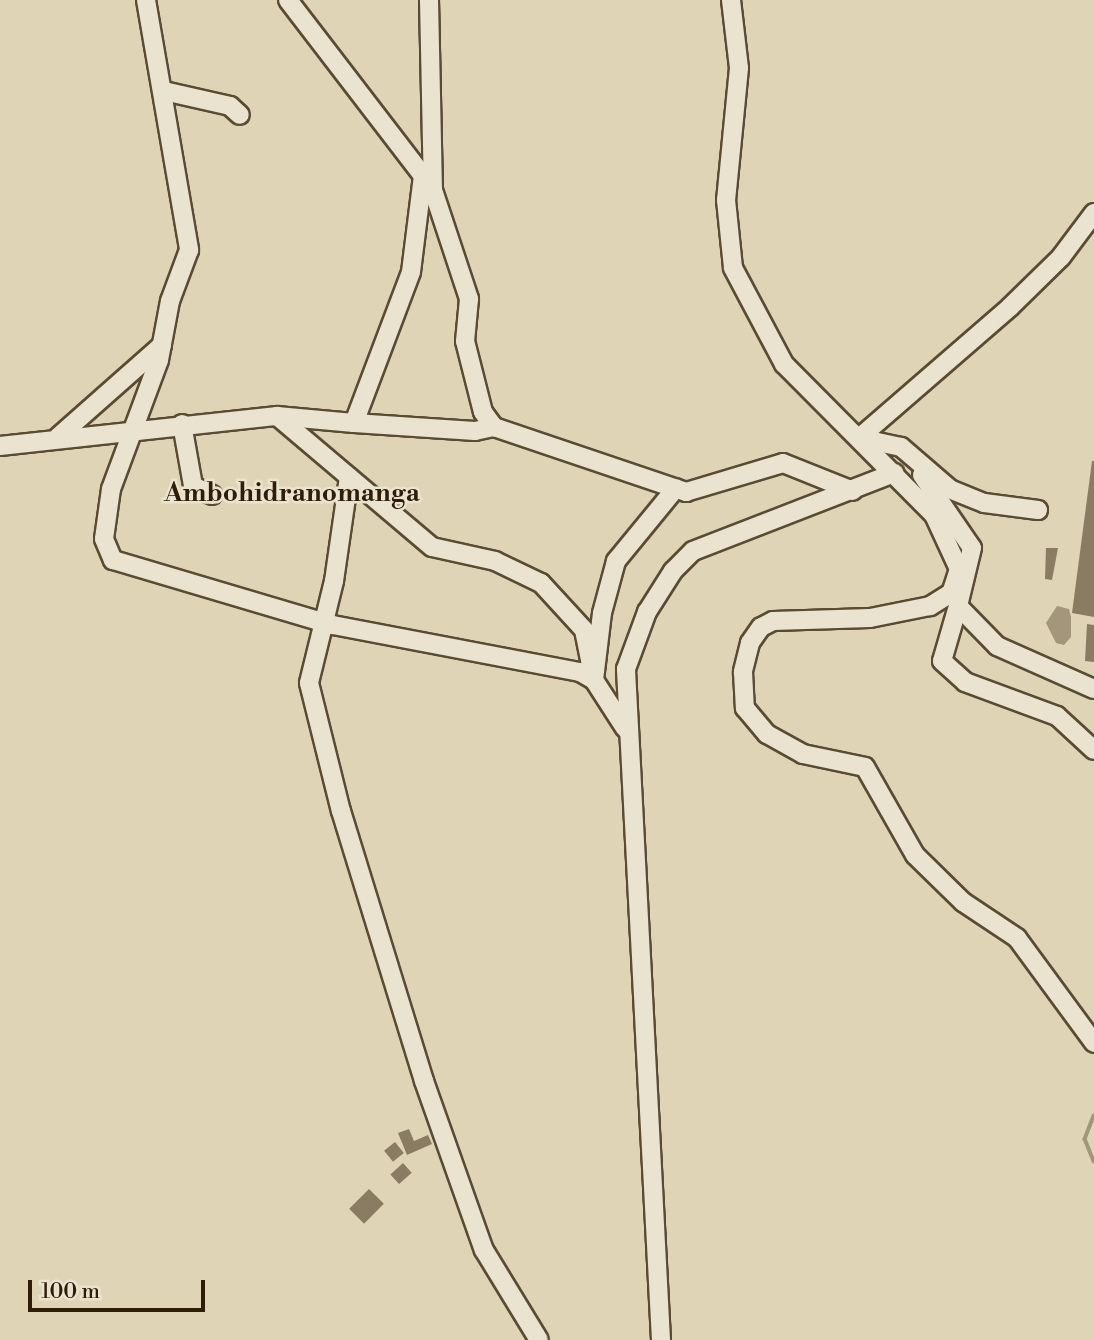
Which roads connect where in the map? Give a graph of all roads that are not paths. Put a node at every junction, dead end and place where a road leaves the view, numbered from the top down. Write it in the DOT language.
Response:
graph roads {
  1 [pos="146,0"];
  2 [pos="288,0"];
  3 [pos="429,0"];
  4 [pos="731,0"];
  5 [pos="163,91"];
  6 [pos="240,115"];
  7 [pos="428,183"];
  8 [pos="1094,213"];
  9 [pos="162,345"];
  10 [pos="277,416"];
  11 [pos="354,423"];
  12 [pos="183,424"];
  13 [pos="494,427"];
  14 [pos="130,428"];
  15 [pos="859,438"];
  16 [pos="55,439"];
  17 [pos="0,446"];
  18 [pos="901,447"];
  19 [pos="894,473"];
  20 [pos="349,477"];
  21 [pos="676,488"];
  22 [pos="853,491"];
  23 [pos="212,495"];
  24 [pos="1038,510"];
  25 [pos="958,606"];
  26 [pos="323,621"];
  27 [pos="594,680"];
  28 [pos="1094,689"];
  29 [pos="626,731"];
  30 [pos="1094,750"];
  31 [pos="1094,1043"];
  32 [pos="658,1298"];
  33 [pos="539,1340"];
  34 [pos="653,1340"];
  35 [pos="661,1340"];
  1 -- 5 [label="street"];
  2 -- 7 [label="street"];
  3 -- 7 [label="street"];
  4 -- 15 [label="street"];
  5 -- 6 [label="street"];
  5 -- 9 [label="street"];
  7 -- 11 [label="street"];
  7 -- 13 [label="street"];
  8 -- 15 [label="street"];
  9 -- 14 [label="street"];
  9 -- 16 [label="street"];
  10 -- 11 [label="street"];
  10 -- 12 [label="street"];
  10 -- 20 [label="street"];
  11 -- 13 [label="street"];
  12 -- 14 [label="street"];
  12 -- 23 [label="street"];
  13 -- 21 [label="street"];
  14 -- 16 [label="street"];
  14 -- 26 [label="street"];
  15 -- 18 [label="street"];
  15 -- 19 [label="street"];
  16 -- 17 [label="street"];
  18 -- 24 [label="street"];
  18 -- 25 [label="street"];
  19 -- 22 [label="street"];
  19 -- 31 [label="street"];
  20 -- 26 [label="street"];
  20 -- 27 [label="street"];
  21 -- 22 [label="street"];
  21 -- 27 [label="street"];
  22 -- 29 [label="street"];
  25 -- 28 [label="street"];
  25 -- 30 [label="street"];
  26 -- 27 [label="street"];
  26 -- 33 [label="street"];
  27 -- 29 [label="street"];
  29 -- 32 [label="street"];
  32 -- 34 [label="street"];
  32 -- 35 [label="street"];
}
